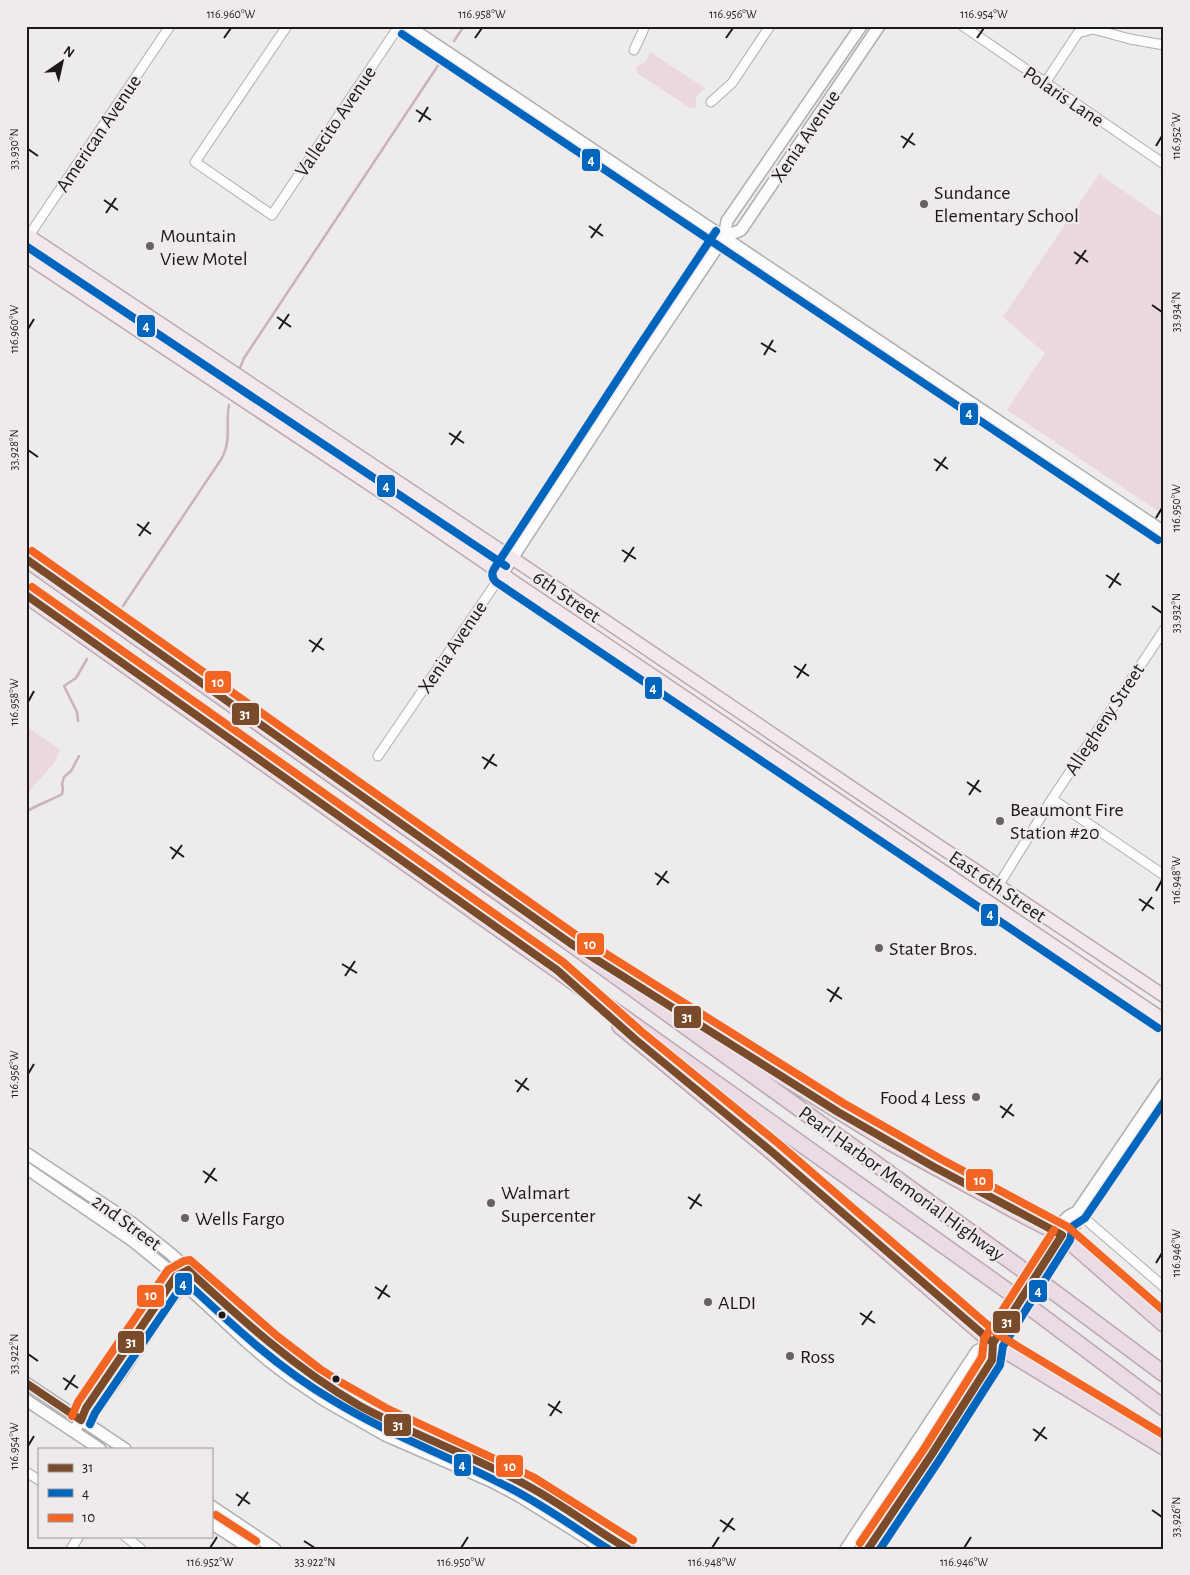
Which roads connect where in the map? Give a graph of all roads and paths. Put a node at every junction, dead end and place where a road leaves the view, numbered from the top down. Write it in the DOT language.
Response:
graph roads {
  1 [pos="170,26"];
  2 [pos="288,26"];
  3 [pos="399,26"];
  4 [pos="408,26"];
  5 [pos="645,26"];
  6 [pos="770,26"];
  7 [pos="861,26"];
  8 [pos="878,26"];
  9 [pos="964,27"];
  10 [pos="1164,45"];
  11 [pos="634,50"];
  12 [pos="1045,83"];
  13 [pos="711,102"];
  14 [pos="1164,164"];
  15 [pos="27,237"];
  16 [pos="724,237"];
  17 [pos="26,256"];
  18 [pos="185,341"];
  19 [pos="176,355"];
  20 [pos="1164,532"];
  21 [pos="512,558"];
  22 [pos="26,559"];
  23 [pos="502,574"];
  24 [pos="26,595"];
  25 [pos="1164,630"];
  26 [pos="378,756"];
  27 [pos="833,775"];
  28 [pos="821,789"];
  29 [pos="1052,799"];
  30 [pos="1164,875"];
  31 [pos="998,886"];
  32 [pos="570,943"];
  33 [pos="1080,963"];
  34 [pos="557,970"];
  35 [pos="1133,976"];
  36 [pos="1164,996"];
  37 [pos="1164,1020"];
  38 [pos="1163,1085"];
  39 [pos="26,1153"];
  40 [pos="26,1168"];
  41 [pos="1077,1212"];
  42 [pos="1062,1235"];
  43 [pos="188,1270"];
  44 [pos="180,1279"];
  45 [pos="1164,1287"];
  46 [pos="1164,1324"];
  47 [pos="993,1343"];
  48 [pos="1164,1374"];
  49 [pos="290,1377"];
  50 [pos="26,1383"];
  51 [pos="26,1400"];
  52 [pos="360,1406"];
  53 [pos="1164,1408"];
  54 [pos="81,1420"];
  55 [pos="74,1431"];
  56 [pos="407,1445"];
  57 [pos="1164,1447"];
  58 [pos="99,1448"];
  59 [pos="124,1448"];
  60 [pos="480,1462"];
  61 [pos="26,1472"];
  62 [pos="38,1479"];
  63 [pos="521,1497"];
  64 [pos="212,1507"];
  65 [pos="582,1520"];
  66 [pos="212,1524"];
  67 [pos="78,1538"];
  68 [pos="128,1538"];
  69 [pos="267,1547"];
  70 [pos="71,1549"];
  71 [pos="141,1549"];
  72 [pos="251,1549"];
  73 [pos="604,1549"];
  74 [pos="628,1549"];
  75 [pos="846,1549"];
  76 [pos="868,1549"];
  1 -- 15 [label="street, American Avenue"];
  2 -- 3 [label="street, Vallecito Avenue"];
  4 -- 16 [label="street"];
  5 -- 11 [label="street"];
  6 -- 13 [label="street"];
  7 -- 16 [label="street, Xenia Avenue"];
  8 -- 16 [label="street, Xenia Avenue"];
  9 -- 12 [label="street, Polaris Lane"];
  10 -- 12 [label="street"];
  12 -- 14 [label="street, Polaris Lane"];
  15 -- 18 [label="main road, 6th Street"];
  16 -- 20 [label="street"];
  16 -- 21 [label="street, Xenia Avenue"];
  17 -- 19 [label="main road, 6th Street"];
  18 -- 19 [label="main road"];
  18 -- 21 [label="main road, 6th Street"];
  19 -- 23 [label="main road, 6th Street"];
  21 -- 23 [label="street, Xenia Avenue"];
  21 -- 27 [label="main road, 6th Street"];
  22 -- 32 [label="highway, Pearl Harbor Memorial Highway"];
  23 -- 26 [label="street, Xenia Avenue"];
  23 -- 28 [label="main road, 6th Street"];
  24 -- 34 [label="highway, Pearl Harbor Memorial Highway"];
  25 -- 29 [label="street, Allegheny Street"];
  27 -- 31 [label="main road, East 6th Street"];
  28 -- 33 [label="main road, East 6th Street"];
  29 -- 30 [label="street"];
  29 -- 31 [label="street, Allegheny Street"];
  31 -- 35 [label="main road, East 6th Street"];
  32 -- 42 [label="highway"];
  32 -- 48 [label="highway, Pearl Harbor Memorial Highway, bridge"];
  33 -- 35 [label="main road"];
  33 -- 37 [label="main road, East 6th Street"];
  34 -- 47 [label="highway"];
  34 -- 53 [label="highway, Pearl Harbor Memorial Highway, bridge"];
  35 -- 36 [label="main road, East 6th Street"];
  38 -- 41 [label="street"];
  39 -- 43 [label="street, 2nd Street"];
  40 -- 44 [label="street, 2nd Street"];
  41 -- 42 [label="street"];
  41 -- 45 [label="street"];
  42 -- 46 [label="highway"];
  42 -- 47 [label="street"];
  43 -- 44 [label="street"];
  43 -- 52 [label="street, 2nd Street"];
  44 -- 49 [label="street, 2nd Street"];
  44 -- 54 [label="street"];
  47 -- 57 [label="highway"];
  47 -- 75 [label="street"];
  47 -- 76 [label="street"];
  49 -- 52 [label="street"];
  49 -- 56 [label="street, 2nd Street"];
  50 -- 54 [label="street"];
  51 -- 55 [label="street"];
  52 -- 60 [label="street, 2nd Street"];
  54 -- 55 [label="street"];
  54 -- 59 [label="street"];
  55 -- 58 [label="street"];
  56 -- 60 [label="street"];
  56 -- 63 [label="street, 2nd Street"];
  60 -- 65 [label="street, 2nd Street"];
  61 -- 62 [label="street"];
  63 -- 65 [label="street"];
  63 -- 73 [label="street, 2nd Street"];
  64 -- 69 [label="street"];
  65 -- 74 [label="street, 2nd Street"];
  66 -- 72 [label="street"];
  67 -- 70 [label="street"];
  68 -- 71 [label="street"];
}
